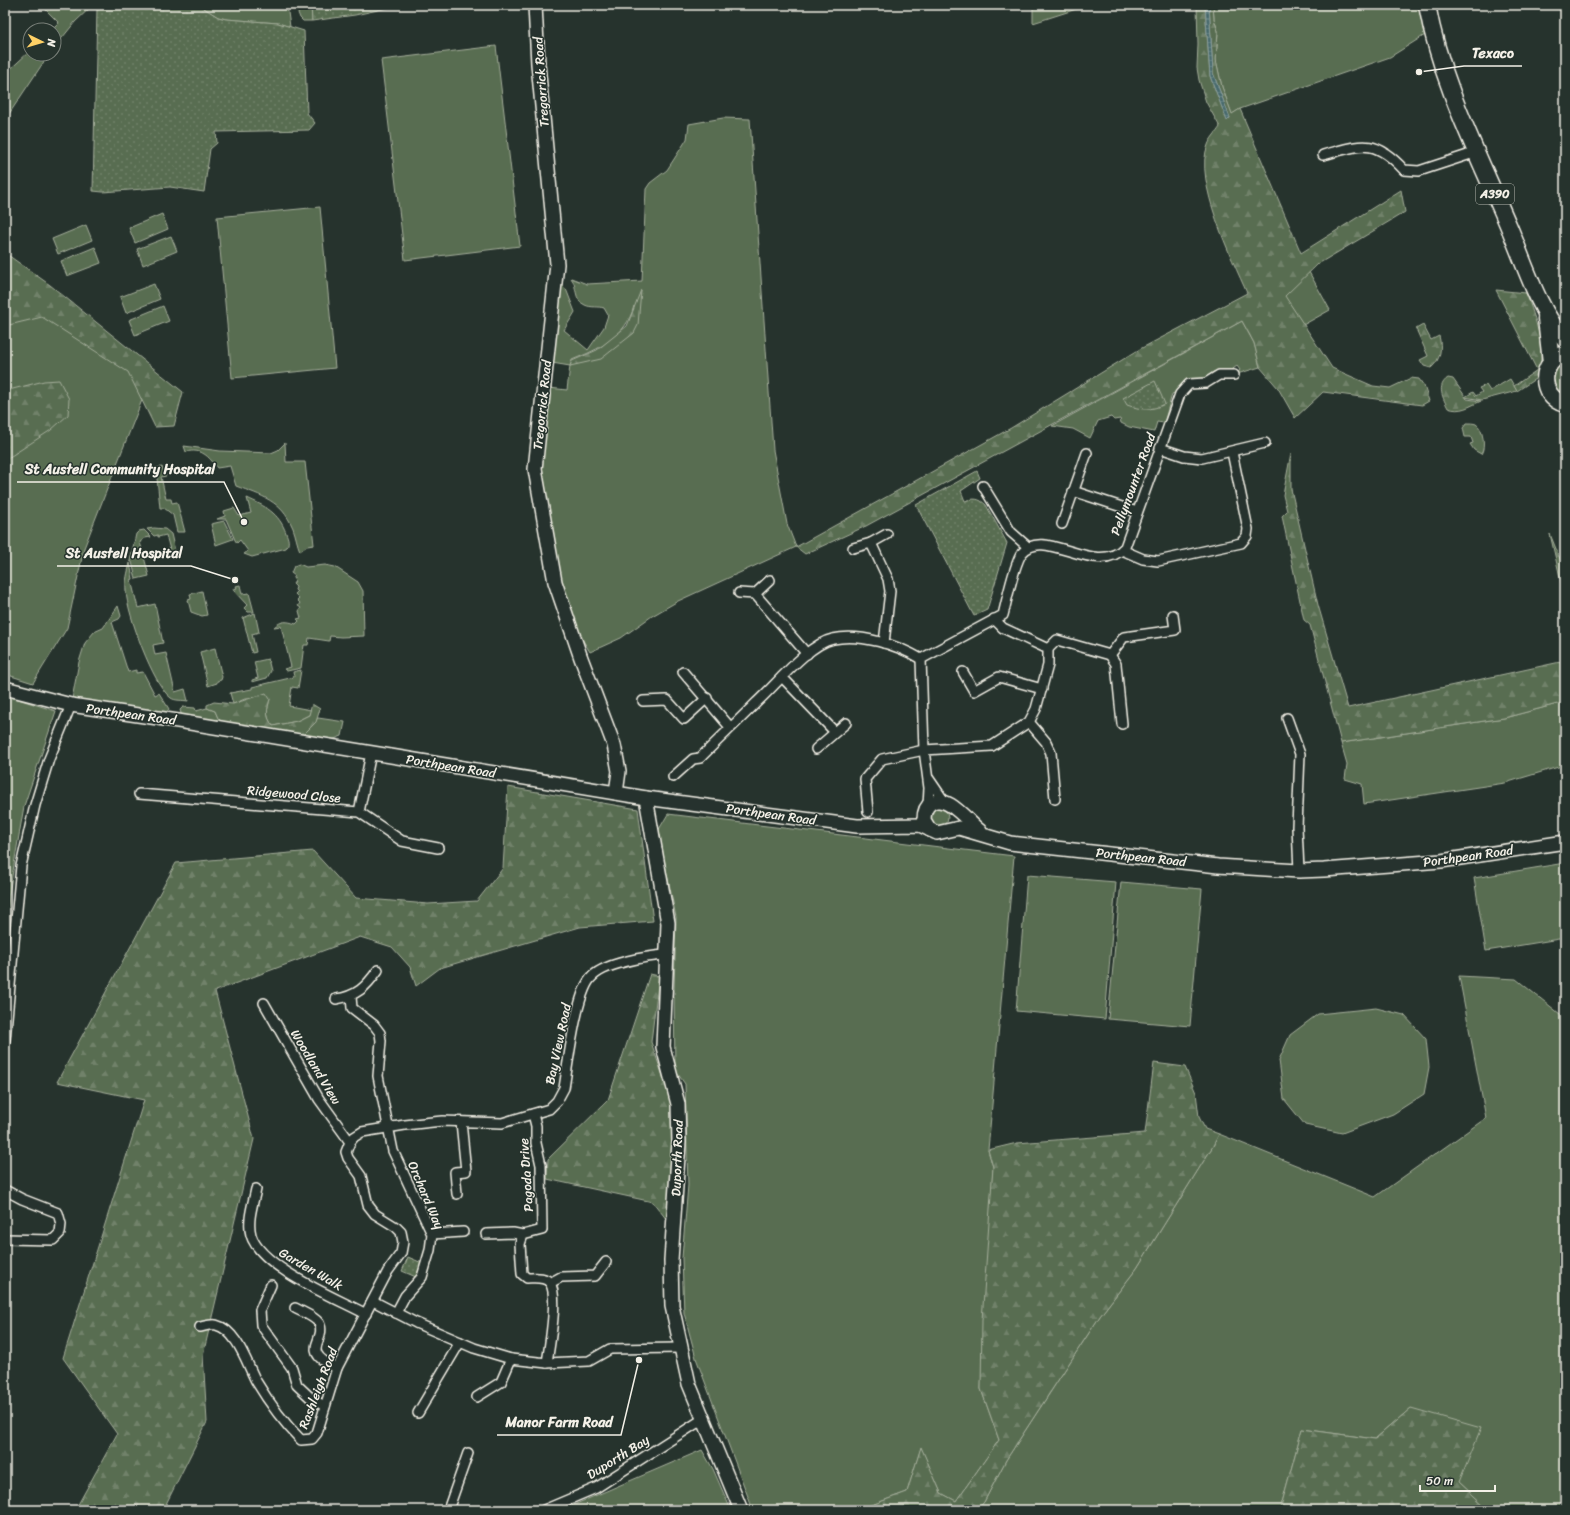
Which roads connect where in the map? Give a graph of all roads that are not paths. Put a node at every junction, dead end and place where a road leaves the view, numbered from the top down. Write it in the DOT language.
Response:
graph roads {
  1 [pos="535,5"];
  2 [pos="1427,5"];
  3 [pos="1477,152"];
  4 [pos="1322,155"];
  5 [pos="1545,310"];
  6 [pos="1565,340"];
  7 [pos="1565,354"];
  8 [pos="1551,362"];
  9 [pos="1234,375"];
  10 [pos="1565,404"];
  11 [pos="1265,443"];
  12 [pos="1160,448"];
  13 [pos="1087,452"];
  14 [pos="1232,452"];
  15 [pos="983,486"];
  16 [pos="1073,491"];
  17 [pos="1136,512"];
  18 [pos="1062,524"];
  19 [pos="887,534"];
  20 [pos="871,543"];
  21 [pos="1028,547"];
  22 [pos="853,548"];
  23 [pos="1122,550"];
  24 [pos="770,580"];
  25 [pos="739,593"];
  26 [pos="755,594"];
  27 [pos="1173,615"];
  28 [pos="994,619"];
  29 [pos="884,643"];
  30 [pos="1048,649"];
  31 [pos="807,654"];
  32 [pos="1110,655"];
  33 [pos="921,659"];
  34 [pos="684,672"];
  35 [pos="963,672"];
  36 [pos="782,678"];
  37 [pos="5,688"];
  38 [pos="1042,689"];
  39 [pos="707,698"];
  40 [pos="642,701"];
  41 [pos="71,705"];
  42 [pos="1286,718"];
  43 [pos="1029,722"];
  44 [pos="846,723"];
  45 [pos="1122,724"];
  46 [pos="730,727"];
  47 [pos="835,732"];
  48 [pos="816,749"];
  49 [pos="924,750"];
  50 [pos="371,752"];
  51 [pos="673,777"];
  52 [pos="928,778"];
  53 [pos="616,793"];
  54 [pos="139,794"];
  55 [pos="646,798"];
  56 [pos="1055,799"];
  57 [pos="948,804"];
  58 [pos="927,808"];
  59 [pos="359,812"];
  60 [pos="868,812"];
  61 [pos="899,825"];
  62 [pos="930,830"];
  63 [pos="946,831"];
  64 [pos="984,834"];
  65 [pos="1565,842"];
  66 [pos="438,848"];
  67 [pos="1299,871"];
  68 [pos="667,955"];
  69 [pos="378,970"];
  70 [pos="351,997"];
  71 [pos="336,999"];
  72 [pos="264,1003"];
  73 [pos="5,1040"];
  74 [pos="533,1114"];
  75 [pos="461,1122"];
  76 [pos="388,1127"];
  77 [pos="350,1142"];
  78 [pos="256,1189"];
  79 [pos="5,1190"];
  80 [pos="457,1194"];
  81 [pos="463,1232"];
  82 [pos="432,1234"];
  83 [pos="486,1234"];
  84 [pos="523,1235"];
  85 [pos="5,1239"];
  86 [pos="606,1262"];
  87 [pos="550,1283"];
  88 [pos="271,1285"];
  89 [pos="373,1301"];
  90 [pos="295,1308"];
  91 [pos="396,1313"];
  92 [pos="366,1314"];
  93 [pos="200,1327"];
  94 [pos="460,1342"];
  95 [pos="680,1348"];
  96 [pos="511,1359"];
  97 [pos="547,1363"];
  98 [pos="337,1368"];
  99 [pos="477,1397"];
  100 [pos="325,1406"];
  101 [pos="418,1413"];
  102 [pos="703,1419"];
  103 [pos="468,1453"];
  104 [pos="448,1510"];
  105 [pos="544,1510"];
  106 [pos="741,1510"];
  1 -- 53 [label="street, Tregorrick Road"];
  2 -- 3 [label="highway, A390"];
  3 -- 4 [label="street"];
  3 -- 5 [label="highway, A390"];
  5 -- 6 [label="highway, A390"];
  5 -- 8 [label="highway, A390"];
  7 -- 8 [label="highway"];
  8 -- 10 [label="highway, A390"];
  9 -- 12 [label="street, Pellymounter Road"];
  11 -- 14 [label="street"];
  12 -- 14 [label="street"];
  12 -- 17 [label="street, Pellymounter Road"];
  13 -- 16 [label="street"];
  14 -- 23 [label="street"];
  15 -- 21 [label="street"];
  16 -- 17 [label="street"];
  16 -- 18 [label="street"];
  17 -- 23 [label="street, Pellymounter Road"];
  19 -- 20 [label="street"];
  20 -- 22 [label="street"];
  20 -- 29 [label="street"];
  21 -- 23 [label="street, Pellymounter Road"];
  21 -- 28 [label="street"];
  24 -- 26 [label="street"];
  25 -- 26 [label="street"];
  26 -- 31 [label="street"];
  27 -- 32 [label="street"];
  28 -- 30 [label="street"];
  28 -- 33 [label="street"];
  29 -- 31 [label="street"];
  29 -- 33 [label="street"];
  30 -- 32 [label="street"];
  30 -- 38 [label="street"];
  31 -- 36 [label="street"];
  32 -- 45 [label="street"];
  33 -- 49 [label="street"];
  34 -- 39 [label="street"];
  35 -- 38 [label="street"];
  36 -- 46 [label="street"];
  36 -- 47 [label="street"];
  37 -- 41 [label="street, Porthpean Road"];
  38 -- 43 [label="street"];
  39 -- 40 [label="street"];
  39 -- 46 [label="street"];
  41 -- 50 [label="street, Porthpean Road"];
  41 -- 73 [label="street"];
  42 -- 67 [label="street"];
  43 -- 49 [label="street"];
  43 -- 56 [label="street"];
  44 -- 47 [label="street"];
  46 -- 51 [label="street"];
  47 -- 48 [label="street"];
  49 -- 52 [label="street"];
  49 -- 60 [label="street"];
  50 -- 53 [label="street, Porthpean Road"];
  50 -- 59 [label="street"];
  52 -- 57 [label="street"];
  52 -- 58 [label="street"];
  53 -- 55 [label="street, Porthpean Road"];
  54 -- 59 [label="street, Ridgewood Close"];
  55 -- 61 [label="street, Porthpean Road"];
  55 -- 68 [label="street, Duporth Road"];
  57 -- 58 [label="street, Porthpean Road"];
  57 -- 63 [label="street"];
  57 -- 64 [label="street, Porthpean Road"];
  58 -- 61 [label="street, Porthpean Road"];
  58 -- 62 [label="street"];
  59 -- 66 [label="street, Ridgewood Close"];
  61 -- 62 [label="street, Porthpean Road"];
  62 -- 63 [label="street, Porthpean Road"];
  63 -- 64 [label="street, Porthpean Road"];
  64 -- 67 [label="street, Porthpean Road"];
  65 -- 67 [label="street, Porthpean Road"];
  68 -- 74 [label="street, Bay View Road"];
  68 -- 95 [label="street, Duporth Road"];
  69 -- 70 [label="street"];
  70 -- 71 [label="street"];
  70 -- 76 [label="street, Orchard Way"];
  72 -- 77 [label="street, Woodland View"];
  74 -- 75 [label="street, Bay View Road"];
  74 -- 84 [label="street, Pagoda Drive"];
  75 -- 76 [label="street, Bay View Road"];
  75 -- 80 [label="street"];
  76 -- 77 [label="street, Bay View Road"];
  76 -- 82 [label="street, Orchard Way"];
  77 -- 89 [label="street, Rashleigh Road"];
  78 -- 92 [label="street, Garden Walk"];
  79 -- 85 [label="street"];
  81 -- 82 [label="street"];
  82 -- 91 [label="street, Orchard Way"];
  83 -- 84 [label="street"];
  84 -- 87 [label="street"];
  86 -- 87 [label="street"];
  87 -- 97 [label="street"];
  88 -- 100 [label="street"];
  89 -- 91 [label="street"];
  89 -- 92 [label="street, Rashleigh Road"];
  90 -- 98 [label="street"];
  91 -- 94 [label="street"];
  92 -- 98 [label="street, Rashleigh Road"];
  93 -- 100 [label="street, Rashleigh Road"];
  94 -- 96 [label="street"];
  94 -- 101 [label="street"];
  95 -- 97 [label="street"];
  95 -- 102 [label="street, Duporth Road"];
  96 -- 97 [label="street"];
  96 -- 99 [label="street"];
  98 -- 100 [label="street, Rashleigh Road"];
  102 -- 105 [label="street, Duporth Bay"];
  102 -- 106 [label="street, Duporth Road"];
  103 -- 104 [label="street"];
}
